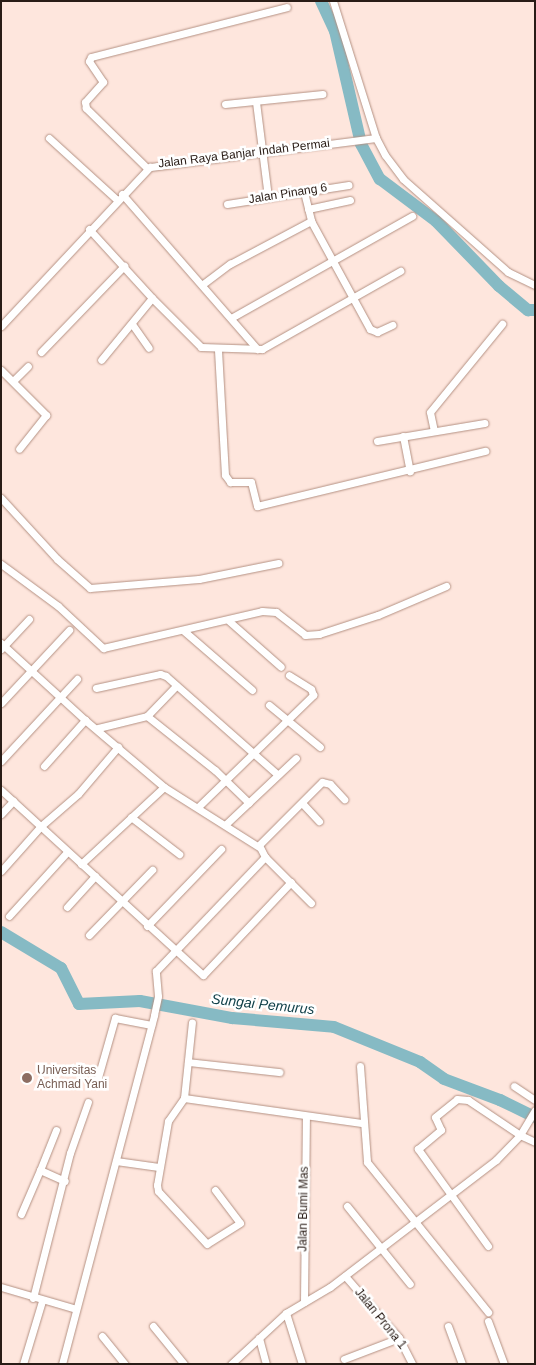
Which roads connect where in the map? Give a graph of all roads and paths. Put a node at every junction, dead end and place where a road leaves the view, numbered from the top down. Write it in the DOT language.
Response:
graph roads {
  1 [pos="334,1"];
  2 [pos="287,7"];
  3 [pos="322,94"];
  4 [pos="256,102"];
  5 [pos="225,104"];
  6 [pos="49,138"];
  7 [pos="373,139"];
  8 [pos="263,151"];
  9 [pos="147,168"];
  10 [pos="348,185"];
  11 [pos="304,192"];
  12 [pos="119,197"];
  13 [pos="268,197"];
  14 [pos="350,200"];
  15 [pos="227,204"];
  16 [pos="308,209"];
  17 [pos="412,216"];
  18 [pos="311,221"];
  19 [pos="89,229"];
  20 [pos="332,258"];
  21 [pos="124,266"];
  22 [pos="400,271"];
  23 [pos="203,284"];
  24 [pos="535,285"];
  25 [pos="354,297"];
  26 [pos="152,298"];
  27 [pos="231,318"];
  28 [pos="132,324"];
  29 [pos="502,324"];
  30 [pos="392,325"];
  31 [pos="1,326"];
  32 [pos="149,348"];
  33 [pos="257,349"];
  34 [pos="218,350"];
  35 [pos="41,352"];
  36 [pos="101,360"];
  37 [pos="28,366"];
  38 [pos="1,370"];
  39 [pos="14,381"];
  40 [pos="485,423"];
  41 [pos="434,431"];
  42 [pos="403,436"];
  43 [pos="378,441"];
  44 [pos="19,449"];
  45 [pos="485,451"];
  46 [pos="410,471"];
  47 [pos="1,498"];
  48 [pos="278,563"];
  49 [pos="1,564"];
  50 [pos="446,586"];
  51 [pos="29,619"];
  52 [pos="229,621"];
  53 [pos="69,630"];
  54 [pos="184,631"];
  55 [pos="2,646"];
  56 [pos="281,667"];
  57 [pos="30,670"];
  58 [pos="289,676"];
  59 [pos="77,678"];
  60 [pos="176,686"];
  61 [pos="96,688"];
  62 [pos="252,690"];
  63 [pos="60,696"];
  64 [pos="1,703"];
  65 [pos="269,705"];
  66 [pos="147,716"];
  67 [pos="85,720"];
  68 [pos="288,721"];
  69 [pos="98,728"];
  70 [pos="118,747"];
  71 [pos="320,747"];
  72 [pos="255,752"];
  73 [pos="296,758"];
  74 [pos="1,761"];
  75 [pos="44,766"];
  76 [pos="278,775"];
  77 [pos="226,780"];
  78 [pos="164,787"];
  79 [pos="1,790"];
  80 [pos="344,799"];
  81 [pos="13,801"];
  82 [pos="249,803"];
  83 [pos="302,803"];
  84 [pos="198,807"];
  85 [pos="1,814"];
  86 [pos="131,817"];
  87 [pos="319,821"];
  88 [pos="226,824"];
  89 [pos="42,826"];
  90 [pos="259,847"];
  91 [pos="221,849"];
  92 [pos="67,852"];
  93 [pos="179,854"];
  94 [pos="265,857"];
  95 [pos="81,864"];
  96 [pos="152,870"];
  97 [pos="1,871"];
  98 [pos="95,876"];
  99 [pos="291,882"];
  100 [pos="122,901"];
  101 [pos="311,903"];
  102 [pos="67,907"];
  103 [pos="9,916"];
  104 [pos="147,926"];
  105 [pos="89,935"];
  106 [pos="174,949"];
  107 [pos="192,1022"];
  108 [pos="151,1025"];
  109 [pos="188,1062"];
  110 [pos="360,1066"];
  111 [pos="279,1072"];
  112 [pos="97,1081"];
  113 [pos="514,1086"];
  114 [pos="184,1098"];
  115 [pos="535,1100"];
  116 [pos="88,1102"];
  117 [pos="535,1110"];
  118 [pos="306,1116"];
  119 [pos="363,1123"];
  120 [pos="56,1130"];
  121 [pos="520,1135"];
  122 [pos="535,1142"];
  123 [pos="116,1161"];
  124 [pos="158,1167"];
  125 [pos="40,1170"];
  126 [pos="65,1181"];
  127 [pos="215,1190"];
  128 [pos="451,1194"];
  129 [pos="347,1206"];
  130 [pos="22,1214"];
  131 [pos="416,1221"];
  132 [pos="488,1246"];
  133 [pos="379,1248"];
  134 [pos="345,1276"];
  135 [pos="410,1284"];
  136 [pos="1,1287"];
  137 [pos="33,1298"];
  138 [pos="42,1301"];
  139 [pos="304,1302"];
  140 [pos="76,1309"];
  141 [pos="488,1312"];
  142 [pos="286,1313"];
  143 [pos="488,1321"];
  144 [pos="153,1326"];
  145 [pos="448,1326"];
  146 [pos="102,1336"];
  147 [pos="259,1338"];
  148 [pos="399,1338"];
  149 [pos="344,1359"];
  150 [pos="23,1364"];
  151 [pos="62,1364"];
  152 [pos="125,1364"];
  153 [pos="184,1364"];
  154 [pos="231,1364"];
  155 [pos="266,1364"];
  156 [pos="302,1364"];
  157 [pos="412,1364"];
  158 [pos="462,1364"];
  159 [pos="504,1364"];
  1 -- 7 [label="street"];
  2 -- 9 [label="street"];
  3 -- 4 [label="street"];
  4 -- 5 [label="street"];
  4 -- 8 [label="street"];
  6 -- 12 [label="street"];
  7 -- 8 [label="street, Jalan Raya Banjar Indah Permai"];
  7 -- 24 [label="street"];
  8 -- 9 [label="street, Jalan Raya Banjar Indah Permai"];
  8 -- 13 [label="street"];
  9 -- 12 [label="street, Jalan Raya Banjar Indah Permai"];
  10 -- 11 [label="street, Jalan Pinang 6"];
  11 -- 13 [label="street, Jalan Pinang 6"];
  11 -- 16 [label="street"];
  12 -- 19 [label="street, Jalan Raya Banjar Indah Permai"];
  12 -- 23 [label="street"];
  13 -- 15 [label="street, Jalan Pinang 6"];
  14 -- 16 [label="street"];
  16 -- 18 [label="street"];
  17 -- 20 [label="street"];
  18 -- 20 [label="street"];
  18 -- 23 [label="street"];
  19 -- 21 [label="street"];
  19 -- 31 [label="street, Jalan Raya Banjar Indah Permai"];
  20 -- 25 [label="street"];
  20 -- 27 [label="street"];
  21 -- 26 [label="street"];
  21 -- 35 [label="street"];
  22 -- 25 [label="street"];
  23 -- 27 [label="street"];
  25 -- 30 [label="street"];
  25 -- 33 [label="street"];
  26 -- 28 [label="street"];
  26 -- 34 [label="street"];
  27 -- 33 [label="street"];
  28 -- 32 [label="street"];
  28 -- 36 [label="street"];
  29 -- 41 [label="street"];
  33 -- 34 [label="street"];
  34 -- 46 [label="street"];
  37 -- 39 [label="street"];
  38 -- 39 [label="street"];
  39 -- 44 [label="street"];
  40 -- 41 [label="street"];
  41 -- 42 [label="street"];
  42 -- 43 [label="street"];
  42 -- 46 [label="street"];
  45 -- 46 [label="street"];
  47 -- 48 [label="street"];
  49 -- 54 [label="street"];
  50 -- 52 [label="street"];
  51 -- 55 [label="street"];
  52 -- 54 [label="street"];
  52 -- 56 [label="street"];
  53 -- 57 [label="street"];
  54 -- 62 [label="street"];
  55 -- 57 [label="street"];
  57 -- 63 [label="street"];
  57 -- 64 [label="street"];
  58 -- 68 [label="street"];
  59 -- 63 [label="street"];
  60 -- 61 [label="street"];
  60 -- 66 [label="street"];
  60 -- 72 [label="street"];
  63 -- 67 [label="street"];
  63 -- 74 [label="street"];
  65 -- 68 [label="street"];
  66 -- 69 [label="street"];
  66 -- 77 [label="street"];
  67 -- 69 [label="street"];
  67 -- 75 [label="street"];
  68 -- 71 [label="street"];
  68 -- 72 [label="street"];
  69 -- 70 [label="street"];
  70 -- 78 [label="street"];
  70 -- 89 [label="street"];
  72 -- 76 [label="street"];
  72 -- 77 [label="street"];
  73 -- 76 [label="street"];
  76 -- 82 [label="street"];
  77 -- 82 [label="street"];
  77 -- 84 [label="street"];
  78 -- 84 [label="street"];
  78 -- 86 [label="street"];
  79 -- 81 [label="street"];
  80 -- 83 [label="street"];
  81 -- 85 [label="street"];
  81 -- 89 [label="street"];
  82 -- 88 [label="street"];
  83 -- 87 [label="street"];
  83 -- 90 [label="street"];
  84 -- 88 [label="street"];
  86 -- 93 [label="street"];
  86 -- 95 [label="street"];
  88 -- 90 [label="street"];
  89 -- 92 [label="street"];
  89 -- 97 [label="street"];
  90 -- 94 [label="street"];
  91 -- 104 [label="street"];
  92 -- 95 [label="street"];
  92 -- 103 [label="street"];
  94 -- 99 [label="street"];
  94 -- 106 [label="street"];
  95 -- 98 [label="street"];
  96 -- 100 [label="street"];
  98 -- 100 [label="street"];
  98 -- 102 [label="street"];
  99 -- 101 [label="street"];
  99 -- 106 [label="street"];
  100 -- 104 [label="street"];
  100 -- 105 [label="street"];
  104 -- 106 [label="street"];
  106 -- 108 [label="street"];
  107 -- 109 [label="street"];
  108 -- 112 [label="street"];
  108 -- 123 [label="street"];
  109 -- 111 [label="street"];
  109 -- 114 [label="street"];
  110 -- 119 [label="street"];
  113 -- 115 [label="street"];
  114 -- 118 [label="street"];
  114 -- 124 [label="street"];
  116 -- 126 [label="street"];
  117 -- 121 [label="street"];
  118 -- 119 [label="street"];
  118 -- 139 [label="street, Jalan Bumi Mas"];
  119 -- 131 [label="street"];
  120 -- 125 [label="street"];
  121 -- 122 [label="street"];
  121 -- 128 [label="street"];
  121 -- 128 [label="street"];
  123 -- 124 [label="street"];
  123 -- 140 [label="street"];
  124 -- 127 [label="street"];
  125 -- 126 [label="street"];
  125 -- 130 [label="street"];
  126 -- 137 [label="street"];
  128 -- 131 [label="street"];
  128 -- 132 [label="street"];
  129 -- 133 [label="street"];
  131 -- 133 [label="street"];
  131 -- 141 [label="street"];
  133 -- 134 [label="street"];
  133 -- 135 [label="street"];
  134 -- 139 [label="street"];
  134 -- 148 [label="street, Jalan Prona 1"];
  136 -- 137 [label="street"];
  137 -- 138 [label="street"];
  138 -- 140 [label="street"];
  138 -- 150 [label="street"];
  139 -- 142 [label="street"];
  140 -- 151 [label="street"];
  142 -- 147 [label="street"];
  142 -- 156 [label="street"];
  143 -- 159 [label="street"];
  144 -- 153 [label="street"];
  145 -- 158 [label="street"];
  146 -- 152 [label="street"];
  147 -- 154 [label="street"];
  147 -- 155 [label="street"];
  148 -- 149 [label="street"];
  148 -- 157 [label="street, Jalan Prona 1"];
}
